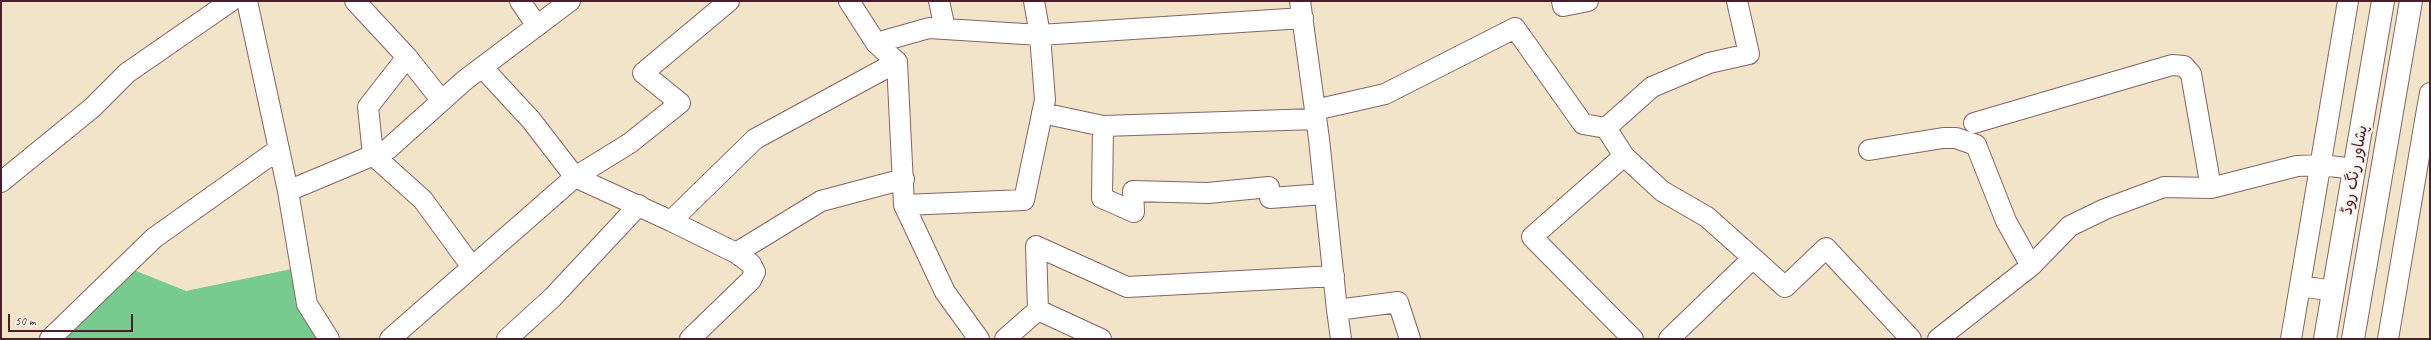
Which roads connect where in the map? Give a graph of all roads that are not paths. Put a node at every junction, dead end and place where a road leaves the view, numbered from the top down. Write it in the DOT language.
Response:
graph roads {
  1 [pos="231,1"];
  2 [pos="247,1"];
  3 [pos="355,1"];
  4 [pos="520,1"];
  5 [pos="570,1"];
  6 [pos="729,1"];
  7 [pos="850,1"];
  8 [pos="939,1"];
  9 [pos="1034,1"];
  10 [pos="1562,1"];
  11 [pos="1588,1"];
  12 [pos="1737,1"];
  13 [pos="2348,1"];
  14 [pos="2383,1"];
  15 [pos="2411,1"];
  16 [pos="1302,10"];
  17 [pos="536,26"];
  18 [pos="945,29"];
  19 [pos="1040,35"];
  20 [pos="876,43"];
  21 [pos="407,57"];
  22 [pos="897,62"];
  23 [pos="482,67"];
  24 [pos="2430,93"];
  25 [pos="442,101"];
  26 [pos="1042,113"];
  27 [pos="1316,115"];
  28 [pos="2428,120"];
  29 [pos="1974,123"];
  30 [pos="1103,126"];
  31 [pos="1606,128"];
  32 [pos="279,149"];
  33 [pos="1870,150"];
  34 [pos="373,155"];
  35 [pos="1624,156"];
  36 [pos="2321,165"];
  37 [pos="2355,169"];
  38 [pos="574,177"];
  39 [pos="904,179"];
  40 [pos="1,182"];
  41 [pos="2211,188"];
  42 [pos="288,191"];
  43 [pos="1325,194"];
  44 [pos="639,205"];
  45 [pos="904,205"];
  46 [pos="672,221"];
  47 [pos="736,253"];
  48 [pos="1753,258"];
  49 [pos="2031,266"];
  50 [pos="472,267"];
  51 [pos="1334,276"];
  52 [pos="2301,286"];
  53 [pos="2333,291"];
  54 [pos="1038,310"];
  55 [pos="1337,310"];
  56 [pos="50,339"];
  57 [pos="329,339"];
  58 [pos="390,339"];
  59 [pos="507,339"];
  60 [pos="690,339"];
  61 [pos="979,339"];
  62 [pos="1005,339"];
  63 [pos="1101,339"];
  64 [pos="1341,339"];
  65 [pos="1410,339"];
  66 [pos="1633,339"];
  67 [pos="1669,339"];
  68 [pos="1911,339"];
  69 [pos="1938,339"];
  70 [pos="2291,339"];
  71 [pos="2325,339"];
  72 [pos="2353,339"];
  73 [pos="2388,339"];
  1 -- 40 [label="street"];
  2 -- 32 [label="street"];
  3 -- 21 [label="street"];
  4 -- 17 [label="street"];
  5 -- 17 [label="street"];
  6 -- 38 [label="street"];
  7 -- 20 [label="street"];
  8 -- 18 [label="street"];
  9 -- 19 [label="street"];
  10 -- 11 [label="street"];
  12 -- 31 [label="street"];
  13 -- 36 [label="street"];
  14 -- 37 [label="highway, پشاور رنگ روڈ"];
  15 -- 72 [label="highway, پشاور رنگ روڈ"];
  16 -- 19 [label="street"];
  16 -- 27 [label="street"];
  17 -- 23 [label="street"];
  18 -- 19 [label="street"];
  18 -- 20 [label="street"];
  19 -- 26 [label="street"];
  20 -- 22 [label="street"];
  21 -- 25 [label="street"];
  21 -- 34 [label="street"];
  22 -- 39 [label="street"];
  22 -- 46 [label="street"];
  23 -- 25 [label="street"];
  23 -- 38 [label="street"];
  24 -- 28 [label="street"];
  25 -- 34 [label="street"];
  26 -- 30 [label="street"];
  26 -- 45 [label="street"];
  27 -- 30 [label="street"];
  27 -- 31 [label="street"];
  27 -- 43 [label="street"];
  28 -- 73 [label="street"];
  29 -- 41 [label="street"];
  30 -- 43 [label="street"];
  31 -- 35 [label="street"];
  32 -- 42 [label="street"];
  32 -- 56 [label="street"];
  33 -- 49 [label="street"];
  34 -- 42 [label="street"];
  34 -- 50 [label="street"];
  35 -- 48 [label="street"];
  35 -- 66 [label="street"];
  36 -- 37 [label="street"];
  36 -- 41 [label="street"];
  36 -- 52 [label="street"];
  37 -- 53 [label="highway, پشاور رنگ روڈ"];
  38 -- 44 [label="street"];
  38 -- 50 [label="street"];
  39 -- 45 [label="street"];
  39 -- 47 [label="street"];
  41 -- 49 [label="street"];
  42 -- 57 [label="street"];
  43 -- 51 [label="street"];
  44 -- 46 [label="street"];
  44 -- 59 [label="street"];
  45 -- 61 [label="street"];
  46 -- 47 [label="street"];
  47 -- 60 [label="street"];
  48 -- 67 [label="street"];
  48 -- 68 [label="street"];
  49 -- 69 [label="street"];
  50 -- 58 [label="street"];
  51 -- 54 [label="street"];
  51 -- 55 [label="street"];
  52 -- 53 [label="street"];
  52 -- 70 [label="street"];
  53 -- 71 [label="highway, پشاور رنگ روڈ"];
  54 -- 62 [label="street"];
  54 -- 63 [label="street"];
  55 -- 64 [label="street"];
  55 -- 65 [label="street"];
}
